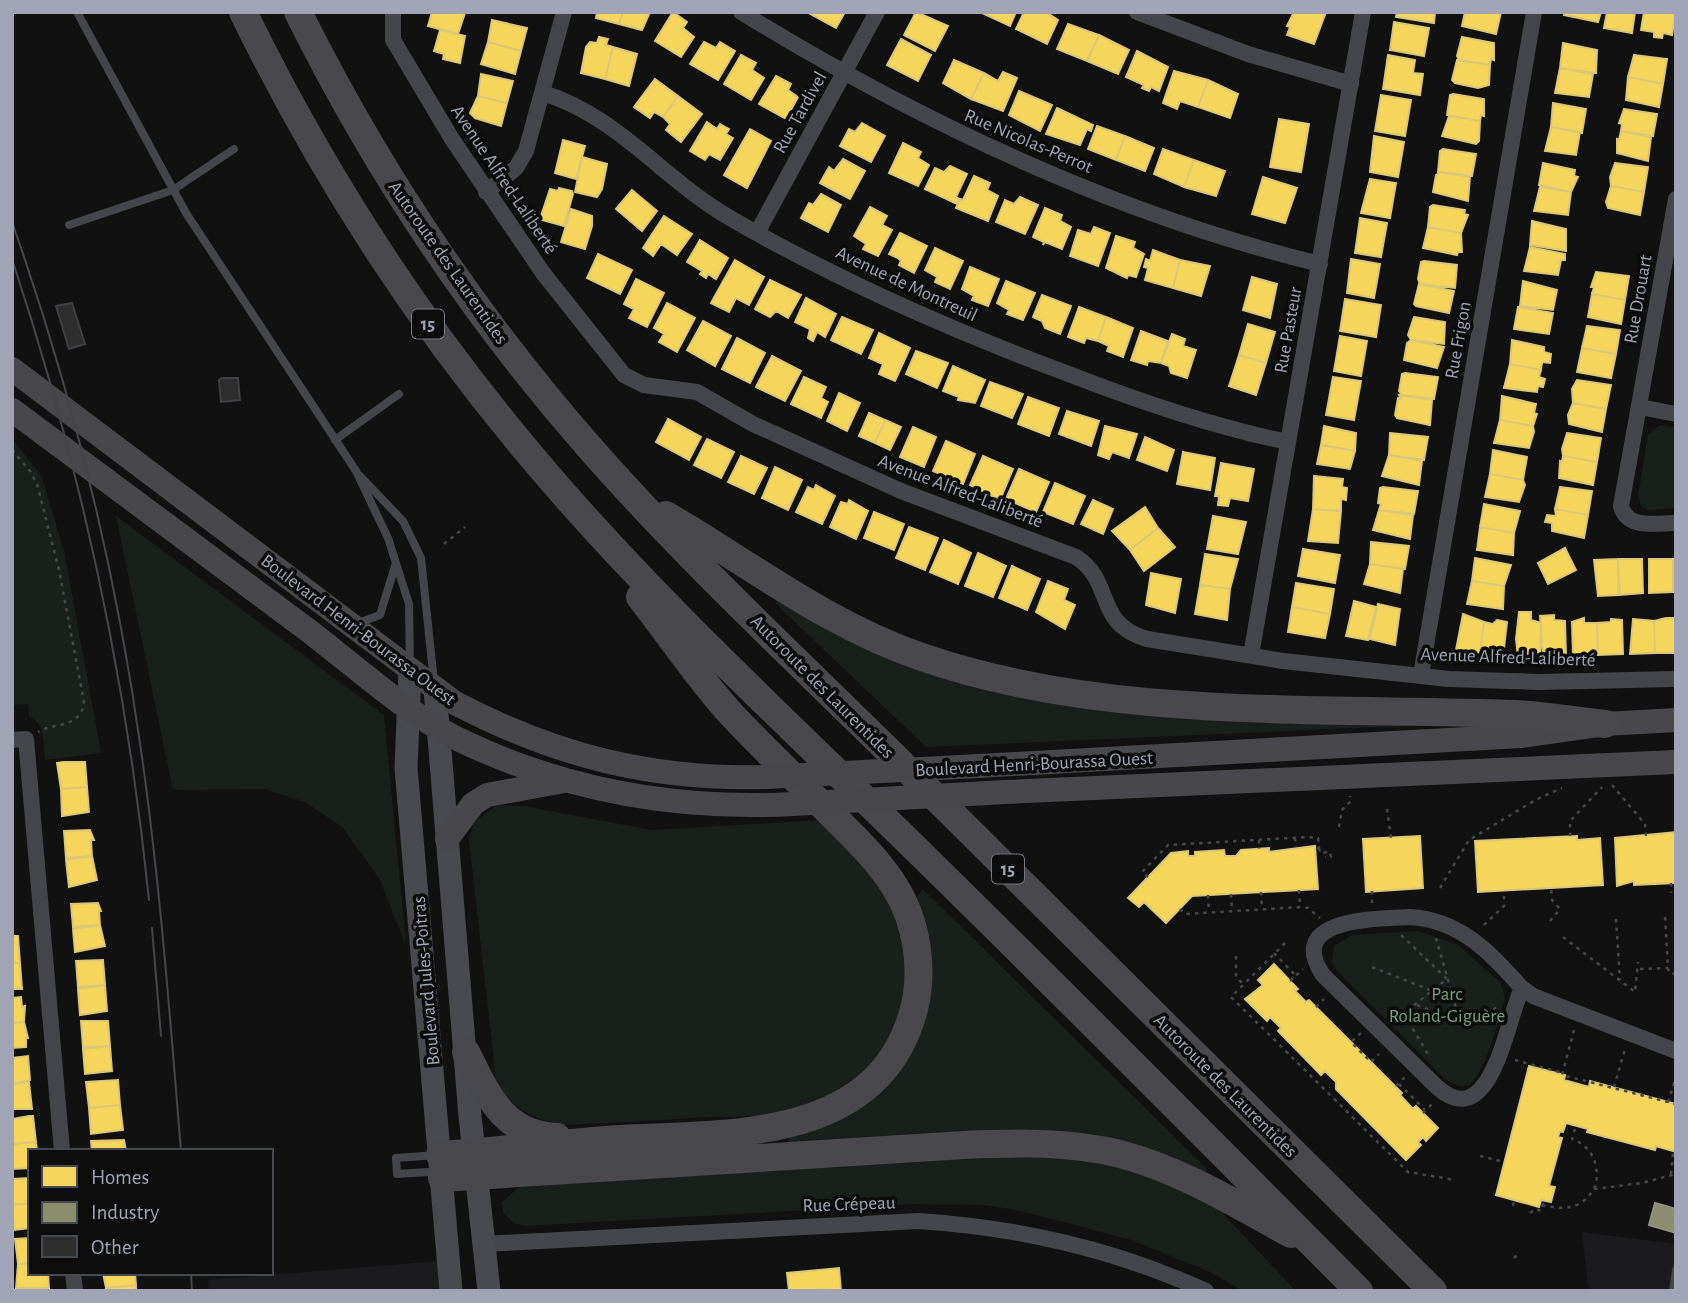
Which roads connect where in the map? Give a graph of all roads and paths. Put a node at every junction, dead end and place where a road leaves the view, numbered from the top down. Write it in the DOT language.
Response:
graph roads {
  1 [pos="77,12"];
  2 [pos="243,12"];
  3 [pos="298,12"];
  4 [pos="564,12"];
  5 [pos="741,12"];
  6 [pos="877,12"];
  7 [pos="1136,12"];
  8 [pos="1363,12"];
  9 [pos="1534,12"];
  10 [pos="392,20"];
  11 [pos="844,74"];
  12 [pos="1351,84"];
  13 [pos="543,93"];
  14 [pos="234,149"];
  15 [pos="173,190"];
  16 [pos="486,192"];
  17 [pos="1676,199"];
  18 [pos="69,225"];
  19 [pos="757,233"];
  20 [pos="1671,253"];
  21 [pos="1320,264"];
  22 [pos="12,369"];
  23 [pos="399,394"];
  24 [pos="1640,407"];
  25 [pos="12,410"];
  26 [pos="1676,414"];
  27 [pos="335,440"];
  28 [pos="1288,442"];
  29 [pos="12,450"];
  30 [pos="533,459"];
  31 [pos="356,471"];
  32 [pos="633,496"];
  33 [pos="1676,523"];
  34 [pos="465,527"];
  35 [pos="444,544"];
  36 [pos="396,560"];
  37 [pos="351,625"];
  38 [pos="1251,655"];
  39 [pos="410,670"];
  40 [pos="1421,675"];
  41 [pos="1676,679"];
  42 [pos="435,689"];
  43 [pos="408,706"];
  44 [pos="1676,720"];
  45 [pos="1605,724"];
  46 [pos="437,726"];
  47 [pos="19,740"];
  48 [pos="1676,762"];
  49 [pos="566,780"];
  50 [pos="1562,788"];
  51 [pos="1350,792"];
  52 [pos="1387,809"];
  53 [pos="1339,827"];
  54 [pos="1570,836"];
  55 [pos="1646,836"];
  56 [pos="1295,838"];
  57 [pos="1391,838"];
  58 [pos="447,839"];
  59 [pos="1259,840"];
  60 [pos="1206,843"];
  61 [pos="1296,847"];
  62 [pos="1259,849"];
  63 [pos="1206,851"];
  64 [pos="1325,857"];
  65 [pos="1148,877"];
  66 [pos="1671,883"];
  67 [pos="1440,888"];
  68 [pos="1550,888"];
  69 [pos="1299,890"];
  70 [pos="1372,891"];
  71 [pos="1504,891"];
  72 [pos="1261,892"];
  73 [pos="1671,893"];
  74 [pos="1231,894"];
  75 [pos="1208,895"];
  76 [pos="1300,907"];
  77 [pos="1372,908"];
  78 [pos="1180,909"];
  79 [pos="1262,909"];
  80 [pos="1232,911"];
  81 [pos="1209,912"];
  82 [pos="1665,917"];
  83 [pos="1320,918"];
  84 [pos="1616,919"];
  85 [pos="1550,921"];
  86 [pos="1483,925"];
  87 [pos="1395,929"];
  88 [pos="1434,931"];
  89 [pos="1563,937"];
  90 [pos="1285,943"];
  91 [pos="1274,953"];
  92 [pos="1236,957"];
  93 [pos="1638,962"];
  94 [pos="1372,967"];
  95 [pos="1304,968"];
  96 [pos="1668,968"];
  97 [pos="1639,969"];
  98 [pos="1676,974"];
  99 [pos="1295,975"];
  100 [pos="1447,979"];
  101 [pos="1620,980"];
  102 [pos="1290,981"];
  103 [pos="1244,985"];
  104 [pos="1522,988"];
  105 [pos="1433,990"];
  106 [pos="1327,996"];
  107 [pos="1507,1003"];
  108 [pos="1415,1005"];
  109 [pos="1316,1007"];
  110 [pos="1259,1014"];
  111 [pos="1404,1014"];
  112 [pos="1254,1019"];
  113 [pos="1459,1021"];
  114 [pos="1389,1026"];
  115 [pos="1574,1030"];
  116 [pos="1362,1031"];
  117 [pos="1286,1039"];
  118 [pos="1280,1045"];
  119 [pos="1367,1047"];
  120 [pos="1625,1049"];
  121 [pos="1382,1051"];
  122 [pos="1676,1051"];
  123 [pos="466,1052"];
  124 [pos="1362,1052"];
  125 [pos="1431,1059"];
  126 [pos="1510,1059"];
  127 [pos="1563,1073"];
  128 [pos="1407,1076"];
  129 [pos="1676,1077"];
  130 [pos="1614,1087"];
  131 [pos="1434,1102"];
  132 [pos="1668,1102"];
  133 [pos="1676,1104"];
  134 [pos="1366,1119"];
  135 [pos="1360,1124"];
  136 [pos="1576,1125"];
  137 [pos="616,1139"];
  138 [pos="1391,1144"];
  139 [pos="62,1149"];
  140 [pos="1386,1149"];
  141 [pos="1674,1153"];
  142 [pos="1480,1156"];
  143 [pos="1504,1162"];
  144 [pos="477,1164"];
  145 [pos="441,1166"];
  146 [pos="1673,1174"];
  147 [pos="1456,1181"];
  148 [pos="1594,1189"];
  149 [pos="1514,1200"];
  150 [pos="1544,1200"];
  151 [pos="1542,1205"];
  152 [pos="1513,1206"];
  153 [pos="1530,1213"];
  154 [pos="484,1244"];
  155 [pos="1316,1248"];
  156 [pos="1520,1252"];
  157 [pos="1514,1258"];
  158 [pos="1676,1270"];
  159 [pos="451,1291"];
  160 [pos="489,1291"];
  161 [pos="1206,1291"];
  162 [pos="1359,1291"];
  163 [pos="1433,1291"];
  164 [pos="1673,1291"];
  1 -- 15 [label="lane"];
  2 -- 30 [label="highway, 15"];
  3 -- 32 [label="highway, Autoroute des Laurentides / 15"];
  4 -- 13 [label="street"];
  5 -- 11 [label="street, Rue Nicolas-Perrot"];
  6 -- 11 [label="street, Rue Tardivel"];
  7 -- 12 [label="street"];
  8 -- 12 [label="street, Rue Pasteur"];
  9 -- 40 [label="street, Rue Frigon"];
  10 -- 16 [label="street, Avenue Alfred-Laliberté"];
  11 -- 19 [label="street, Rue Tardivel"];
  11 -- 21 [label="street, Rue Nicolas-Perrot"];
  12 -- 21 [label="street, Rue Pasteur"];
  13 -- 16 [label="street"];
  13 -- 19 [label="street, Avenue de Montreuil"];
  14 -- 15 [label="lane"];
  15 -- 18 [label="lane"];
  15 -- 27 [label="lane"];
  16 -- 38 [label="street, Avenue Alfred-Laliberté"];
  17 -- 20 [label="street, Rue Drouart"];
  19 -- 28 [label="street, Avenue de Montreuil"];
  20 -- 24 [label="street, Rue Drouart"];
  21 -- 28 [label="street, Rue Pasteur"];
  22 -- 37 [label="main road, Boulevard Henri-Bourassa Ouest"];
  23 -- 27 [label="lane"];
  24 -- 26 [label="street"];
  24 -- 33 [label="street, Rue Drouart"];
  25 -- 43 [label="main road, Boulevard Henri-Bourassa Ouest"];
  27 -- 31 [label="lane"];
  28 -- 38 [label="street, Rue Pasteur"];
  29 -- 47 [label="path"];
  30 -- 137 [label="highway"];
  30 -- 155 [label="highway, 15"];
  31 -- 36 [label="lane"];
  31 -- 42 [label="lane"];
  32 -- 45 [label="highway"];
  32 -- 163 [label="highway, Autoroute des Laurentides / 15"];
  34 -- 35 [label="path"];
  36 -- 37 [label="lane"];
  36 -- 39 [label="lane"];
  37 -- 39 [label="main road, Boulevard Henri-Bourassa Ouest"];
  38 -- 40 [label="street, Avenue Alfred-Laliberté"];
  39 -- 42 [label="main road, Boulevard Henri-Bourassa Ouest"];
  39 -- 43 [label="street, Boulevard Jules-Poitras"];
  40 -- 41 [label="street, Avenue Alfred-Laliberté"];
  42 -- 45 [label="main road, Boulevard Henri-Bourassa Ouest, bridge"];
  42 -- 46 [label="street, Boulevard Jules-Poitras"];
  43 -- 46 [label="main road, Boulevard Henri-Bourassa Ouest"];
  43 -- 145 [label="street, Boulevard Jules-Poitras"];
  44 -- 45 [label="main road, Boulevard Henri-Bourassa Ouest"];
  46 -- 49 [label="main road, Boulevard Henri-Bourassa Ouest"];
  46 -- 58 [label="street, Boulevard Jules-Poitras"];
  47 -- 139 [label="street"];
  48 -- 49 [label="main road, Boulevard Henri-Bourassa Ouest, bridge"];
  49 -- 58 [label="main road"];
  50 -- 67 [label="path"];
  51 -- 53 [label="path"];
  52 -- 57 [label="path"];
  54 -- 55 [label="path"];
  56 -- 59 [label="path"];
  56 -- 61 [label="path"];
  56 -- 64 [label="path"];
  58 -- 123 [label="street, Boulevard Jules-Poitras"];
  59 -- 60 [label="path"];
  59 -- 62 [label="path"];
  60 -- 63 [label="path"];
  60 -- 65 [label="path"];
  66 -- 73 [label="path"];
  68 -- 85 [label="path"];
  69 -- 76 [label="path"];
  70 -- 77 [label="path"];
  71 -- 86 [label="path"];
  72 -- 79 [label="path"];
  74 -- 80 [label="path"];
  75 -- 81 [label="path"];
  76 -- 79 [label="path"];
  76 -- 83 [label="path"];
  78 -- 81 [label="path"];
  79 -- 80 [label="path"];
  80 -- 81 [label="path"];
  82 -- 96 [label="path"];
  84 -- 101 [label="path"];
  87 -- 100 [label="path"];
  88 -- 100 [label="path"];
  89 -- 101 [label="path"];
  90 -- 91 [label="path"];
  91 -- 99 [label="path"];
  91 -- 103 [label="path"];
  92 -- 103 [label="path"];
  93 -- 97 [label="path"];
  94 -- 105 [label="path"];
  95 -- 99 [label="path"];
  96 -- 97 [label="path"];
  96 -- 98 [label="path"];
  97 -- 101 [label="path"];
  99 -- 102 [label="path"];
  100 -- 105 [label="path"];
  100 -- 113 [label="path"];
  103 -- 112 [label="path"];
  104 -- 104 [label="street"];
  104 -- 122 [label="street"];
  105 -- 108 [label="path"];
  106 -- 109 [label="path"];
  107 -- 113 [label="path"];
  108 -- 111 [label="path"];
  108 -- 113 [label="path"];
  110 -- 112 [label="path"];
  111 -- 114 [label="path"];
  111 -- 125 [label="path"];
  112 -- 118 [label="path"];
  115 -- 127 [label="path"];
  116 -- 124 [label="path"];
  117 -- 118 [label="path"];
  118 -- 135 [label="path"];
  119 -- 124 [label="path"];
  120 -- 130 [label="path"];
  121 -- 124 [label="path"];
  123 -- 137 [label="highway"];
  123 -- 144 [label="street, Boulevard Jules-Poitras"];
  126 -- 127 [label="path"];
  127 -- 130 [label="path"];
  128 -- 131 [label="path"];
  129 -- 132 [label="path"];
  130 -- 132 [label="path"];
  132 -- 133 [label="path"];
  134 -- 135 [label="path"];
  135 -- 140 [label="path"];
  136 -- 148 [label="path"];
  137 -- 144 [label="highway"];
  138 -- 140 [label="path"];
  140 -- 147 [label="path"];
  141 -- 146 [label="path"];
  142 -- 143 [label="path"];
  144 -- 145 [label="highway"];
  144 -- 154 [label="street, Boulevard Jules-Poitras"];
  144 -- 155 [label="highway"];
  145 -- 145 [label="lane"];
  145 -- 159 [label="street, Boulevard Jules-Poitras"];
  146 -- 148 [label="path"];
  148 -- 151 [label="path"];
  149 -- 152 [label="path"];
  150 -- 151 [label="path"];
  151 -- 153 [label="path"];
  154 -- 160 [label="street, Boulevard Jules-Poitras"];
  154 -- 161 [label="street, Rue Crépeau"];
  155 -- 162 [label="highway, 15"];
  156 -- 157 [label="path"];
  158 -- 164 [label="lane"];
}
